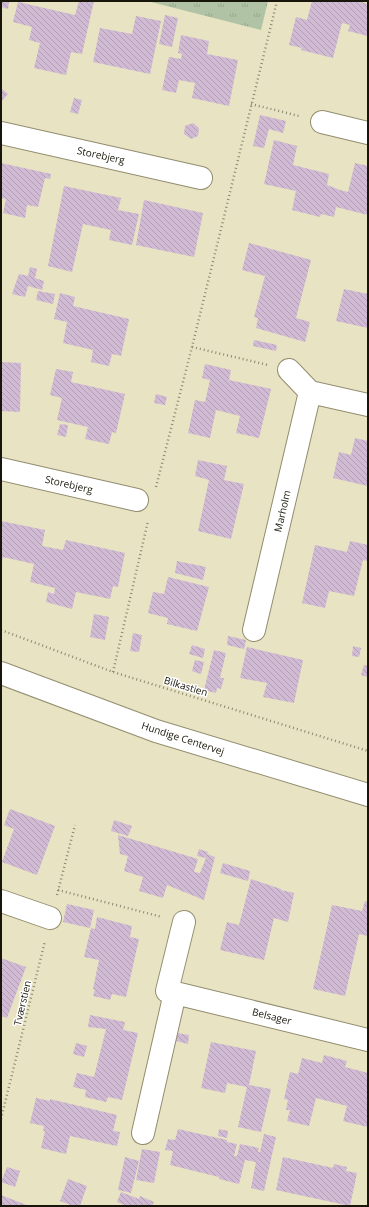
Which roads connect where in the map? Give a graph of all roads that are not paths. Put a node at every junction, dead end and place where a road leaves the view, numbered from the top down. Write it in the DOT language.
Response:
graph roads {
  1 [pos="322,122"];
  2 [pos="1,133"];
  3 [pos="368,133"];
  4 [pos="201,178"];
  5 [pos="289,370"];
  6 [pos="310,392"];
  7 [pos="368,405"];
  8 [pos="1,469"];
  9 [pos="137,500"];
  10 [pos="254,630"];
  11 [pos="1,673"];
  12 [pos="368,795"];
  13 [pos="1,901"];
  14 [pos="50,918"];
  15 [pos="184,922"];
  16 [pos="176,993"];
  17 [pos="368,1040"];
  18 [pos="143,1133"];
  1 -- 3 [label="street"];
  2 -- 4 [label="street, Storebjerg"];
  5 -- 6 [label="street"];
  6 -- 7 [label="street"];
  6 -- 10 [label="street, Marholm"];
  8 -- 9 [label="street, Storebjerg"];
  11 -- 12 [label="street, Hundige Centervej"];
  13 -- 14 [label="street"];
  15 -- 16 [label="street"];
  16 -- 17 [label="street, Belsager"];
  16 -- 18 [label="street"];
}
